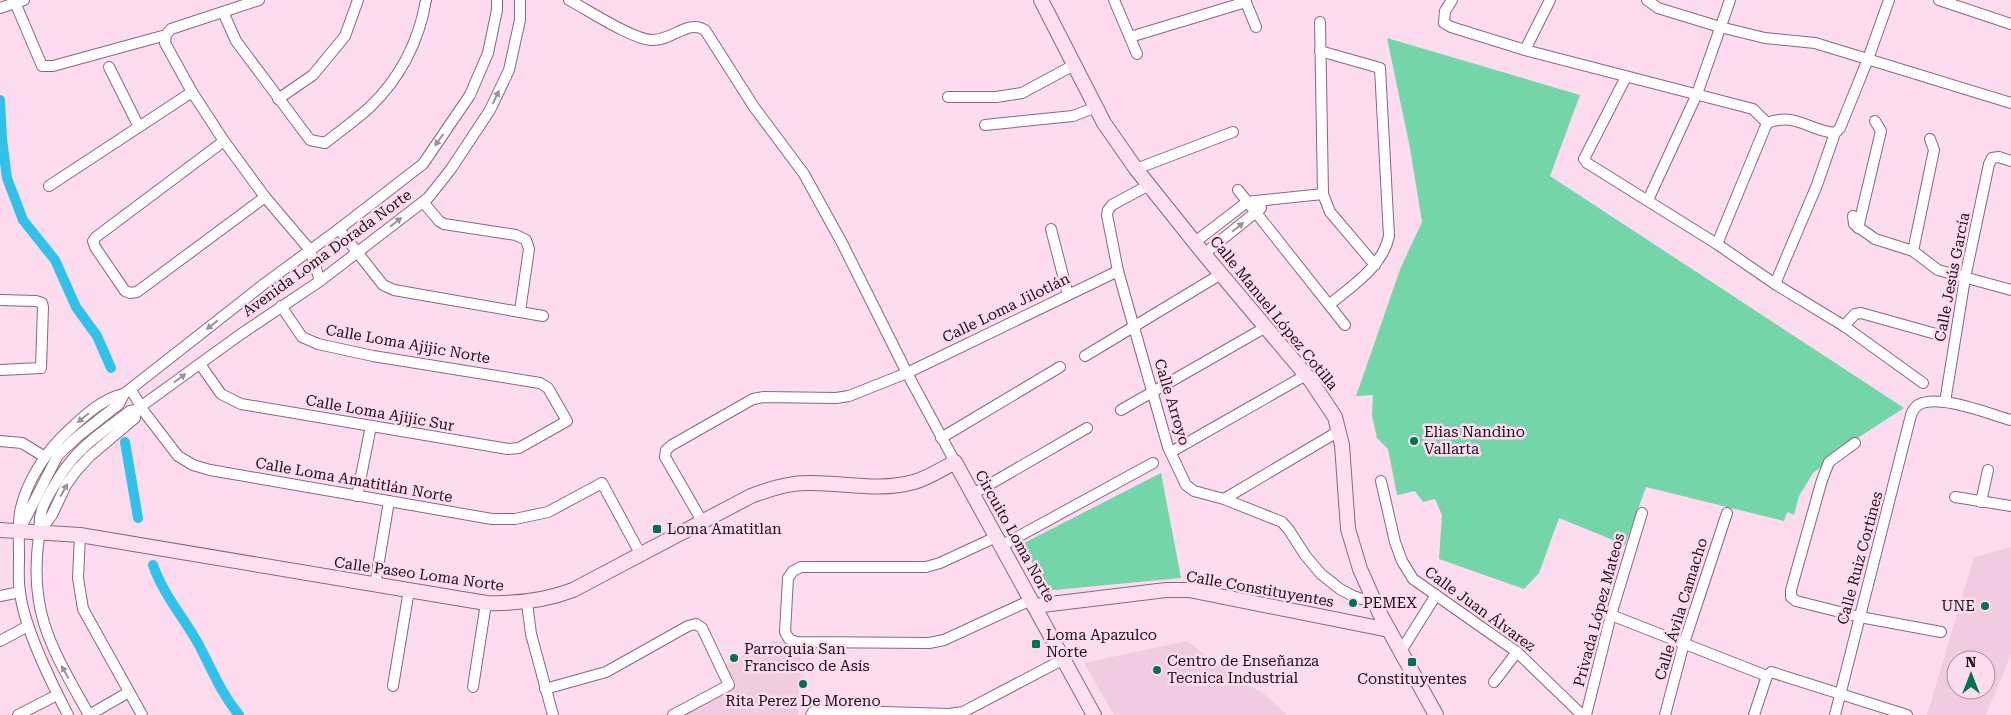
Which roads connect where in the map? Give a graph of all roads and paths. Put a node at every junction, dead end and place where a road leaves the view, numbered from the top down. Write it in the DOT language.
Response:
graph roads {
  1 [pos="259,0"];
  2 [pos="358,0"];
  3 [pos="426,0"];
  4 [pos="497,0"];
  5 [pos="520,0"];
  6 [pos="569,0"];
  7 [pos="1041,0"];
  8 [pos="1114,0"];
  9 [pos="1452,0"];
  10 [pos="1550,0"];
  11 [pos="1647,0"];
  12 [pos="1730,0"];
  13 [pos="1889,0"];
  14 [pos="1939,0"];
  15 [pos="18,1"];
  16 [pos="1246,1"];
  17 [pos="0,8"];
  18 [pos="223,12"];
  19 [pos="1320,22"];
  20 [pos="2011,24"];
  21 [pos="1256,27"];
  22 [pos="1720,27"];
  23 [pos="166,35"];
  24 [pos="1130,36"];
  25 [pos="1525,50"];
  26 [pos="1320,52"];
  27 [pos="1137,54"];
  28 [pos="1868,59"];
  29 [pos="1074,65"];
  30 [pos="109,67"];
  31 [pos="1626,77"];
  32 [pos="2011,90"];
  33 [pos="192,92"];
  34 [pos="1697,94"];
  35 [pos="948,97"];
  36 [pos="278,99"];
  37 [pos="2009,102"];
  38 [pos="1096,107"];
  39 [pos="1875,121"];
  40 [pos="1766,123"];
  41 [pos="985,125"];
  42 [pos="139,127"];
  43 [pos="1233,132"];
  44 [pos="1835,133"];
  45 [pos="1930,139"];
  46 [pos="224,140"];
  47 [pos="2011,161"];
  48 [pos="1136,169"];
  49 [pos="1149,185"];
  50 [pos="49,186"];
  51 [pos="1238,190"];
  52 [pos="1323,194"];
  53 [pos="265,197"];
  54 [pos="1272,200"];
  55 [pos="1648,200"];
  56 [pos="423,202"];
  57 [pos="1247,202"];
  58 [pos="1256,212"];
  59 [pos="1853,216"];
  60 [pos="1858,228"];
  61 [pos="340,229"];
  62 [pos="1051,229"];
  63 [pos="1195,242"];
  64 [pos="1716,244"];
  65 [pos="310,250"];
  66 [pos="1913,251"];
  67 [pos="358,252"];
  68 [pos="1204,254"];
  69 [pos="1375,265"];
  70 [pos="1118,270"];
  71 [pos="1221,274"];
  72 [pos="1965,278"];
  73 [pos="320,280"];
  74 [pos="1774,284"];
  75 [pos="2011,290"];
  76 [pos="1068,295"];
  77 [pos="0,300"];
  78 [pos="1330,304"];
  79 [pos="281,306"];
  80 [pos="520,311"];
  81 [pos="543,316"];
  82 [pos="1345,325"];
  83 [pos="1135,326"];
  84 [pos="1266,326"];
  85 [pos="1844,326"];
  86 [pos="1936,334"];
  87 [pos="1084,356"];
  88 [pos="200,364"];
  89 [pos="1060,367"];
  90 [pos="0,370"];
  91 [pos="907,373"];
  92 [pos="1306,375"];
  93 [pos="1923,383"];
  94 [pos="1152,390"];
  95 [pos="127,392"];
  96 [pos="1945,402"];
  97 [pos="138,408"];
  98 [pos="1121,410"];
  99 [pos="2011,420"];
  100 [pos="568,421"];
  101 [pos="370,426"];
  102 [pos="1086,428"];
  103 [pos="1339,431"];
  104 [pos="941,438"];
  105 [pos="0,441"];
  106 [pos="1855,443"];
  107 [pos="1170,452"];
  108 [pos="45,457"];
  109 [pos="955,462"];
  110 [pos="1153,463"];
  111 [pos="1988,470"];
  112 [pos="1381,481"];
  113 [pos="973,494"];
  114 [pos="357,496"];
  115 [pos="1955,497"];
  116 [pos="1224,499"];
  117 [pos="389,501"];
  118 [pos="1981,502"];
  119 [pos="2011,506"];
  120 [pos="1642,513"];
  121 [pos="1727,513"];
  122 [pos="702,521"];
  123 [pos="0,530"];
  124 [pos="19,531"];
  125 [pos="40,531"];
  126 [pos="80,534"];
  127 [pos="998,541"];
  128 [pos="641,555"];
  129 [pos="375,585"];
  130 [pos="409,590"];
  131 [pos="20,592"];
  132 [pos="1436,595"];
  133 [pos="0,596"];
  134 [pos="1373,598"];
  135 [pos="486,603"];
  136 [pos="527,603"];
  137 [pos="1033,603"];
  138 [pos="1611,615"];
  139 [pos="1860,617"];
  140 [pos="28,626"];
  141 [pos="1389,630"];
  142 [pos="1940,632"];
  143 [pos="0,641"];
  144 [pos="1684,643"];
  145 [pos="1401,651"];
  146 [pos="1517,652"];
  147 [pos="1064,659"];
  148 [pos="1769,674"];
  149 [pos="1494,682"];
  150 [pos="393,686"];
  151 [pos="473,687"];
  152 [pos="545,689"];
  153 [pos="129,692"];
  154 [pos="1840,694"];
  155 [pos="57,695"];
  156 [pos="812,713"];
  157 [pos="1903,714"];
  158 [pos="18,715"];
  159 [pos="68,715"];
  160 [pos="89,715"];
  161 [pos="142,715"];
  162 [pos="553,715"];
  163 [pos="672,715"];
  164 [pos="1094,715"];
  165 [pos="1436,715"];
  166 [pos="1584,715"];
  167 [pos="1666,715"];
  168 [pos="1754,715"];
  169 [pos="1835,715"];
  1 -- 18 [label="street"];
  2 -- 36 [label="street"];
  3 -- 36 [label="street"];
  4 -- 61 [label="street, Avenida Loma Dorada Norte, one-way"];
  56 -- 5 [label="street, Avenida Loma Dorada Norte, one-way"];
  6 -- 91 [label="street, Circuito Loma Norte"];
  7 -- 29 [label="street, Calle Manuel López Cotilla"];
  8 -- 24 [label="street"];
  9 -- 25 [label="street"];
  10 -- 25 [label="street"];
  11 -- 22 [label="street"];
  12 -- 22 [label="street"];
  13 -- 28 [label="street"];
  14 -- 20 [label="street"];
  15 -- 17 [label="street"];
  15 -- 23 [label="street"];
  16 -- 21 [label="street"];
  16 -- 24 [label="street"];
  18 -- 23 [label="street"];
  18 -- 36 [label="street"];
  19 -- 26 [label="street"];
  22 -- 28 [label="street"];
  22 -- 34 [label="street"];
  23 -- 33 [label="street"];
  24 -- 27 [label="street"];
  25 -- 31 [label="street"];
  26 -- 52 [label="street"];
  26 -- 69 [label="street"];
  28 -- 37 [label="street"];
  28 -- 44 [label="street"];
  29 -- 35 [label="street"];
  29 -- 38 [label="street, Calle Manuel López Cotilla"];
  30 -- 42 [label="street"];
  31 -- 34 [label="street"];
  31 -- 55 [label="street"];
  32 -- 37 [label="street"];
  33 -- 42 [label="street"];
  33 -- 46 [label="street"];
  34 -- 40 [label="street"];
  34 -- 55 [label="street"];
  38 -- 41 [label="street"];
  38 -- 48 [label="street, Calle Manuel López Cotilla"];
  39 -- 60 [label="street"];
  40 -- 44 [label="street"];
  40 -- 64 [label="street"];
  42 -- 50 [label="street"];
  43 -- 48 [label="street"];
  44 -- 74 [label="street"];
  45 -- 66 [label="street"];
  46 -- 53 [label="street"];
  46 -- 53 [label="street"];
  47 -- 72 [label="street, Calle Jesús García"];
  48 -- 49 [label="street, Calle Manuel López Cotilla"];
  49 -- 63 [label="street, Calle Manuel López Cotilla"];
  49 -- 70 [label="street, Calle Arroyo"];
  51 -- 57 [label="street"];
  52 -- 54 [label="street"];
  52 -- 69 [label="street"];
  53 -- 65 [label="street"];
  54 -- 57 [label="street"];
  54 -- 58 [label="street"];
  55 -- 64 [label="street"];
  67 -- 56 [label="street, Avenida Loma Dorada Norte, one-way"];
  56 -- 80 [label="street"];
  57 -- 58 [label="street"];
  57 -- 63 [label="street"];
  68 -- 58 [label="street, one-way"];
  58 -- 78 [label="street"];
  59 -- 60 [label="street"];
  60 -- 66 [label="street"];
  61 -- 65 [label="street, Avenida Loma Dorada Norte"];
  61 -- 67 [label="street"];
  62 -- 76 [label="street"];
  63 -- 68 [label="street, Calle Manuel López Cotilla"];
  64 -- 74 [label="street"];
  65 -- 73 [label="street"];
  65 -- 95 [label="street, Avenida Loma Dorada Norte, one-way"];
  66 -- 72 [label="street"];
  67 -- 73 [label="street, Avenida Loma Dorada Norte"];
  67 -- 80 [label="street"];
  68 -- 71 [label="street, Calle Manuel López Cotilla"];
  69 -- 78 [label="street"];
  70 -- 76 [label="street, Calle Loma Jilotlán"];
  70 -- 83 [label="street, Calle Arroyo"];
  71 -- 83 [label="street"];
  71 -- 84 [label="street, Calle Manuel López Cotilla"];
  72 -- 75 [label="street"];
  72 -- 96 [label="street, Calle Jesús García"];
  73 -- 79 [label="street, Avenida Loma Dorada Norte"];
  74 -- 85 [label="street"];
  76 -- 91 [label="street, Calle Loma Jilotlán"];
  77 -- 90 [label="street"];
  78 -- 82 [label="street"];
  79 -- 88 [label="street, Avenida Loma Dorada Norte"];
  79 -- 100 [label="street, Calle Loma Ajijic Norte"];
  80 -- 81 [label="street"];
  83 -- 87 [label="street"];
  83 -- 94 [label="street, Calle Arroyo"];
  84 -- 92 [label="street, Calle Manuel López Cotilla"];
  84 -- 94 [label="street"];
  85 -- 86 [label="street"];
  85 -- 93 [label="street"];
  97 -- 88 [label="street, Avenida Loma Dorada Norte, one-way"];
  88 -- 101 [label="street, Calle Loma Ajijic Sur"];
  89 -- 104 [label="street"];
  91 -- 104 [label="street, Circuito Loma Norte"];
  91 -- 122 [label="street, Calle Loma Jilotlán"];
  92 -- 103 [label="street, Calle Manuel López Cotilla"];
  92 -- 107 [label="street"];
  94 -- 98 [label="street"];
  94 -- 107 [label="street, Calle Arroyo"];
  95 -- 97 [label="street, Calle Loma Amatitlán Norte"];
  95 -- 108 [label="street, Avenida Loma Dorada Norte, one-way"];
  95 -- 124 [label="street, Avenida Loma Dorada Norte"];
  96 -- 99 [label="street"];
  96 -- 139 [label="street, Calle Ruiz Cortines"];
  97 -- 114 [label="street, Calle Loma Amatitlán Norte"];
  125 -- 97 [label="street, Avenida Loma Dorada Norte, one-way"];
  100 -- 101 [label="street, Calle Loma Ajijic Sur"];
  101 -- 114 [label="street"];
  102 -- 113 [label="street"];
  103 -- 116 [label="street"];
  103 -- 134 [label="street, Calle Manuel López Cotilla"];
  104 -- 109 [label="street, Circuito Loma Norte"];
  105 -- 108 [label="street"];
  106 -- 139 [label="street"];
  107 -- 116 [label="street, Calle Arroyo"];
  108 -- 124 [label="street, Avenida Loma Dorada Norte"];
  109 -- 113 [label="street, Circuito Loma Norte"];
  109 -- 122 [label="street, Calle Paseo Loma Norte"];
  110 -- 127 [label="street"];
  111 -- 118 [label="street"];
  112 -- 132 [label="street, Calle Juan Álvarez"];
  113 -- 127 [label="street, Circuito Loma Norte"];
  114 -- 117 [label="street, Calle Loma Amatitlán Norte"];
  115 -- 118 [label="street"];
  116 -- 134 [label="street, Calle Arroyo"];
  117 -- 128 [label="street, Calle Loma Amatitlán Norte"];
  117 -- 129 [label="street"];
  118 -- 119 [label="street"];
  120 -- 138 [label="street, Privada López Mateos"];
  121 -- 144 [label="street, Calle Ávila Camacho"];
  122 -- 128 [label="street, Calle Paseo Loma Norte"];
  123 -- 124 [label="street, Calle Paseo Loma Norte"];
  124 -- 125 [label="street, Calle Paseo Loma Norte"];
  124 -- 131 [label="street, Avenida Loma Dorada Norte"];
  125 -- 126 [label="street, Calle Paseo Loma Norte"];
  160 -- 125 [label="street, Avenida Loma Dorada Norte, one-way"];
  126 -- 129 [label="street, Calle Paseo Loma Norte"];
  126 -- 153 [label="street"];
  127 -- 137 [label="street, Circuito Loma Norte"];
  127 -- 137 [label="street"];
  128 -- 136 [label="street, Calle Paseo Loma Norte"];
  129 -- 130 [label="street, Calle Paseo Loma Norte"];
  130 -- 135 [label="street, Calle Paseo Loma Norte"];
  130 -- 150 [label="street"];
  131 -- 133 [label="street"];
  131 -- 140 [label="street, Avenida Loma Dorada Norte"];
  132 -- 145 [label="street"];
  132 -- 146 [label="street, Calle Juan Álvarez"];
  134 -- 141 [label="street, Calle Manuel López Cotilla"];
  135 -- 136 [label="street, Calle Paseo Loma Norte"];
  135 -- 151 [label="street"];
  136 -- 152 [label="street"];
  137 -- 141 [label="street, Calle Constituyentes"];
  137 -- 147 [label="street, Circuito Loma Norte"];
  138 -- 144 [label="street"];
  138 -- 166 [label="street, Privada López Mateos"];
  139 -- 142 [label="street"];
  139 -- 154 [label="street, Calle Ruiz Cortines"];
  140 -- 143 [label="street"];
  140 -- 155 [label="street, Avenida Loma Dorada Norte"];
  141 -- 145 [label="street, Calle Manuel López Cotilla"];
  144 -- 148 [label="street"];
  144 -- 167 [label="street, Calle Ávila Camacho"];
  145 -- 165 [label="street, Calle Manuel López Cotilla"];
  146 -- 149 [label="street"];
  146 -- 166 [label="street, Calle Juan Álvarez"];
  147 -- 156 [label="street"];
  147 -- 164 [label="street, Circuito Loma Norte"];
  148 -- 154 [label="street"];
  148 -- 168 [label="street"];
  152 -- 162 [label="street"];
  152 -- 163 [label="street"];
  153 -- 160 [label="street"];
  153 -- 161 [label="street"];
  154 -- 157 [label="street"];
  154 -- 169 [label="street, Calle Ruiz Cortines"];
  155 -- 158 [label="street"];
  155 -- 159 [label="street, Avenida Loma Dorada Norte"];
}
